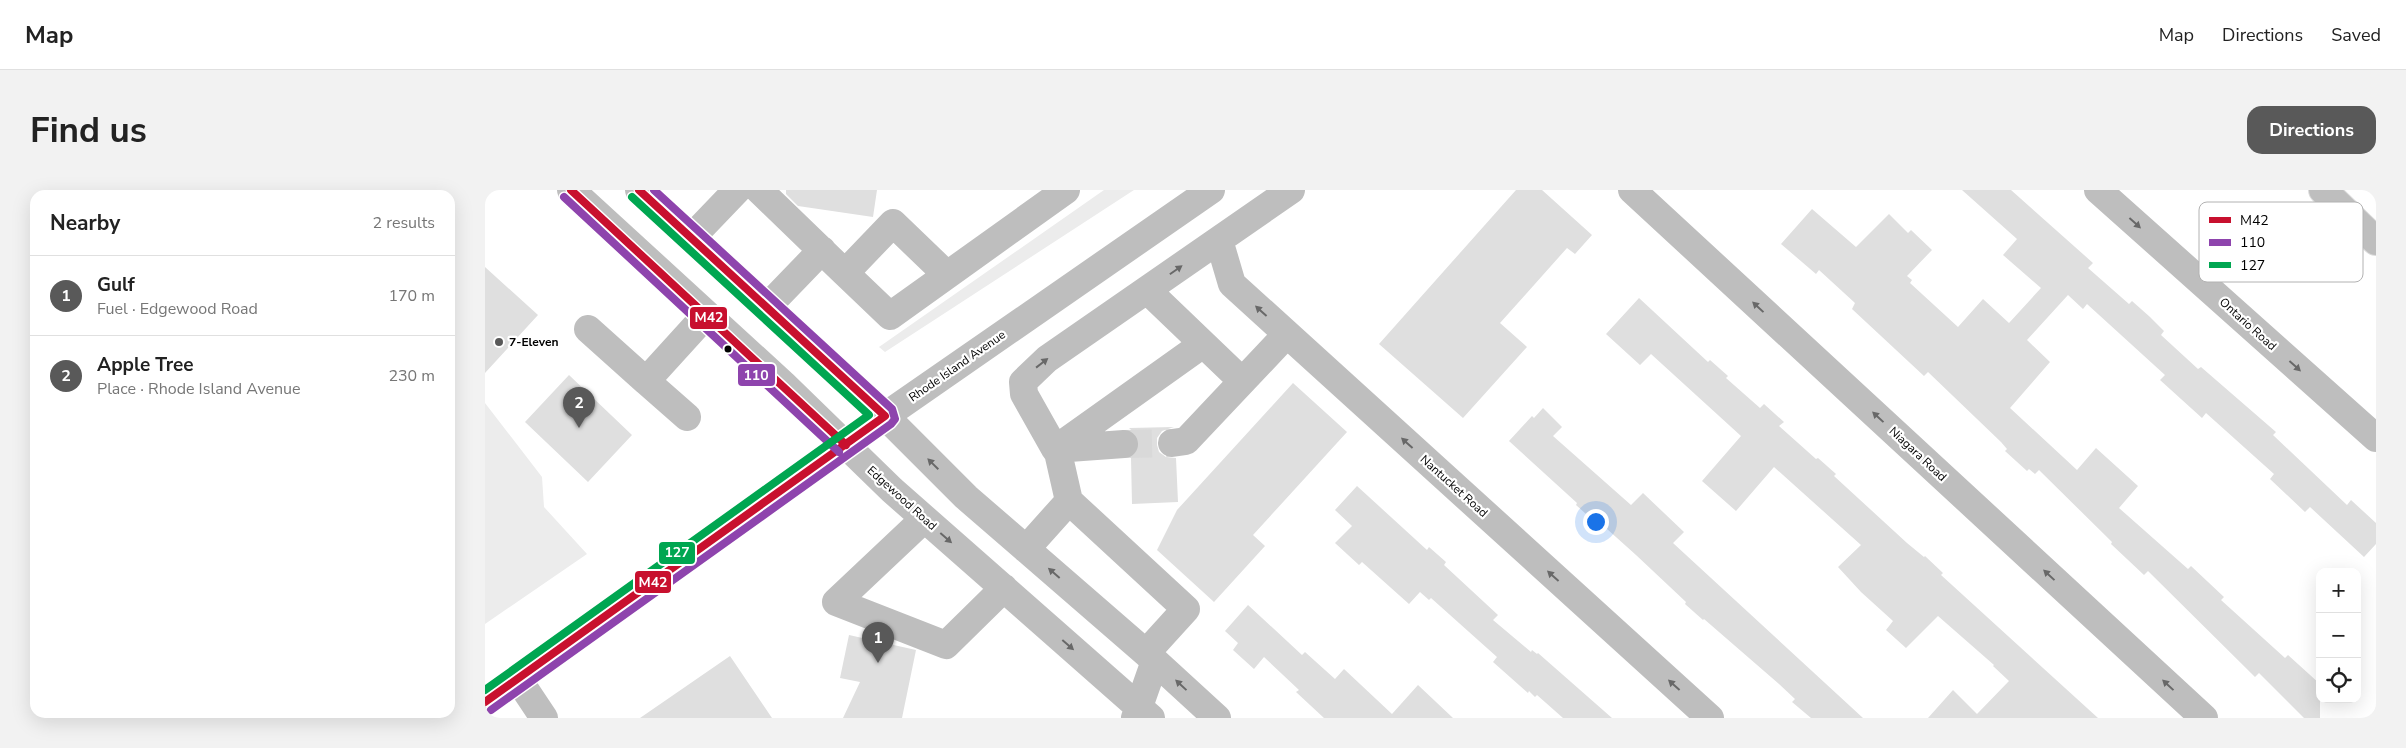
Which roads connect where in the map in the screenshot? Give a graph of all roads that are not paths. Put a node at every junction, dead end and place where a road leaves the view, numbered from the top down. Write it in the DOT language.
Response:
graph roads {
  1 [pos="571,190"];
  2 [pos="639,190"];
  3 [pos="737,190"];
  4 [pos="759,190"];
  5 [pos="1066,190"];
  6 [pos="1211,190"];
  7 [pos="1291,190"];
  8 [pos="1632,190"];
  9 [pos="2098,190"];
  10 [pos="2323,190"];
  11 [pos="2335,202"];
  12 [pos="2363,228"];
  13 [pos="691,238"];
  14 [pos="1219,240"];
  15 [pos="2376,241"];
  16 [pos="822,250"];
  17 [pos="845,273"];
  18 [pos="947,275"];
  19 [pos="2199,280"];
  20 [pos="2201,282"];
  21 [pos="1147,290"];
  22 [pos="767,307"];
  23 [pos="706,314"];
  24 [pos="588,329"];
  25 [pos="1287,334"];
  26 [pos="1203,344"];
  27 [pos="646,381"];
  28 [pos="1242,381"];
  29 [pos="885,416"];
  30 [pos="687,418"];
  31 [pos="2376,438"];
  32 [pos="1172,443"];
  33 [pos="1124,444"];
  34 [pos="846,445"];
  35 [pos="1057,448"];
  36 [pos="1069,501"];
  37 [pos="924,518"];
  38 [pos="1026,549"];
  39 [pos="1004,588"];
  40 [pos="1150,657"];
  41 [pos="518,678"];
  42 [pos="485,702"];
  43 [pos="1141,714"];
  44 [pos="544,718"];
  45 [pos="1217,718"];
  46 [pos="1710,718"];
  47 [pos="2204,718"];
  1 -- 23 [label="main road, Edgewood Road"];
  2 -- 13 [label="main road"];
  3 -- 13 [label="main road"];
  4 -- 16 [label="main road"];
  5 -- 18 [label="main road"];
  6 -- 29 [label="main road, Rhode Island Avenue"];
  7 -- 14 [label="main road"];
  47 -- 8 [label="main road, Niagara Road, one-way"];
  9 -- 19 [label="main road, Ontario Road, one-way"];
  10 -- 11 [label="main road"];
  12 -- 15 [label="main road"];
  13 -- 22 [label="main road"];
  21 -- 14 [label="main road, one-way"];
  25 -- 14 [label="main road, Nantucket Road, one-way"];
  16 -- 17 [label="main road"];
  16 -- 22 [label="main road"];
  17 -- 18 [label="main road"];
  17 -- 18 [label="main road"];
  20 -- 31 [label="main road, Ontario Road, one-way"];
  21 -- 26 [label="main road"];
  35 -- 21 [label="main road, one-way"];
  22 -- 29 [label="main road"];
  23 -- 27 [label="main road"];
  23 -- 34 [label="main road, Edgewood Road"];
  24 -- 27 [label="main road"];
  25 -- 28 [label="main road"];
  46 -- 25 [label="main road, Nantucket Road, one-way"];
  26 -- 28 [label="main road"];
  26 -- 35 [label="main road"];
  27 -- 30 [label="main road"];
  28 -- 32 [label="main road"];
  29 -- 34 [label="main road, Rhode Island Avenue"];
  38 -- 29 [label="main road, one-way"];
  33 -- 35 [label="main road"];
  34 -- 37 [label="main road, Edgewood Road"];
  34 -- 41 [label="main road, Rhode Island Avenue"];
  35 -- 36 [label="main road"];
  36 -- 38 [label="main road"];
  36 -- 40 [label="main road"];
  37 -- 39 [label="main road, Edgewood Road, one-way"];
  37 -- 39 [label="main road"];
  40 -- 38 [label="main road, one-way"];
  39 -- 43 [label="main road, Edgewood Road, one-way"];
  40 -- 43 [label="main road"];
  45 -- 40 [label="main road, one-way"];
  41 -- 42 [label="main road, Rhode Island Avenue"];
  41 -- 44 [label="main road"];
}
